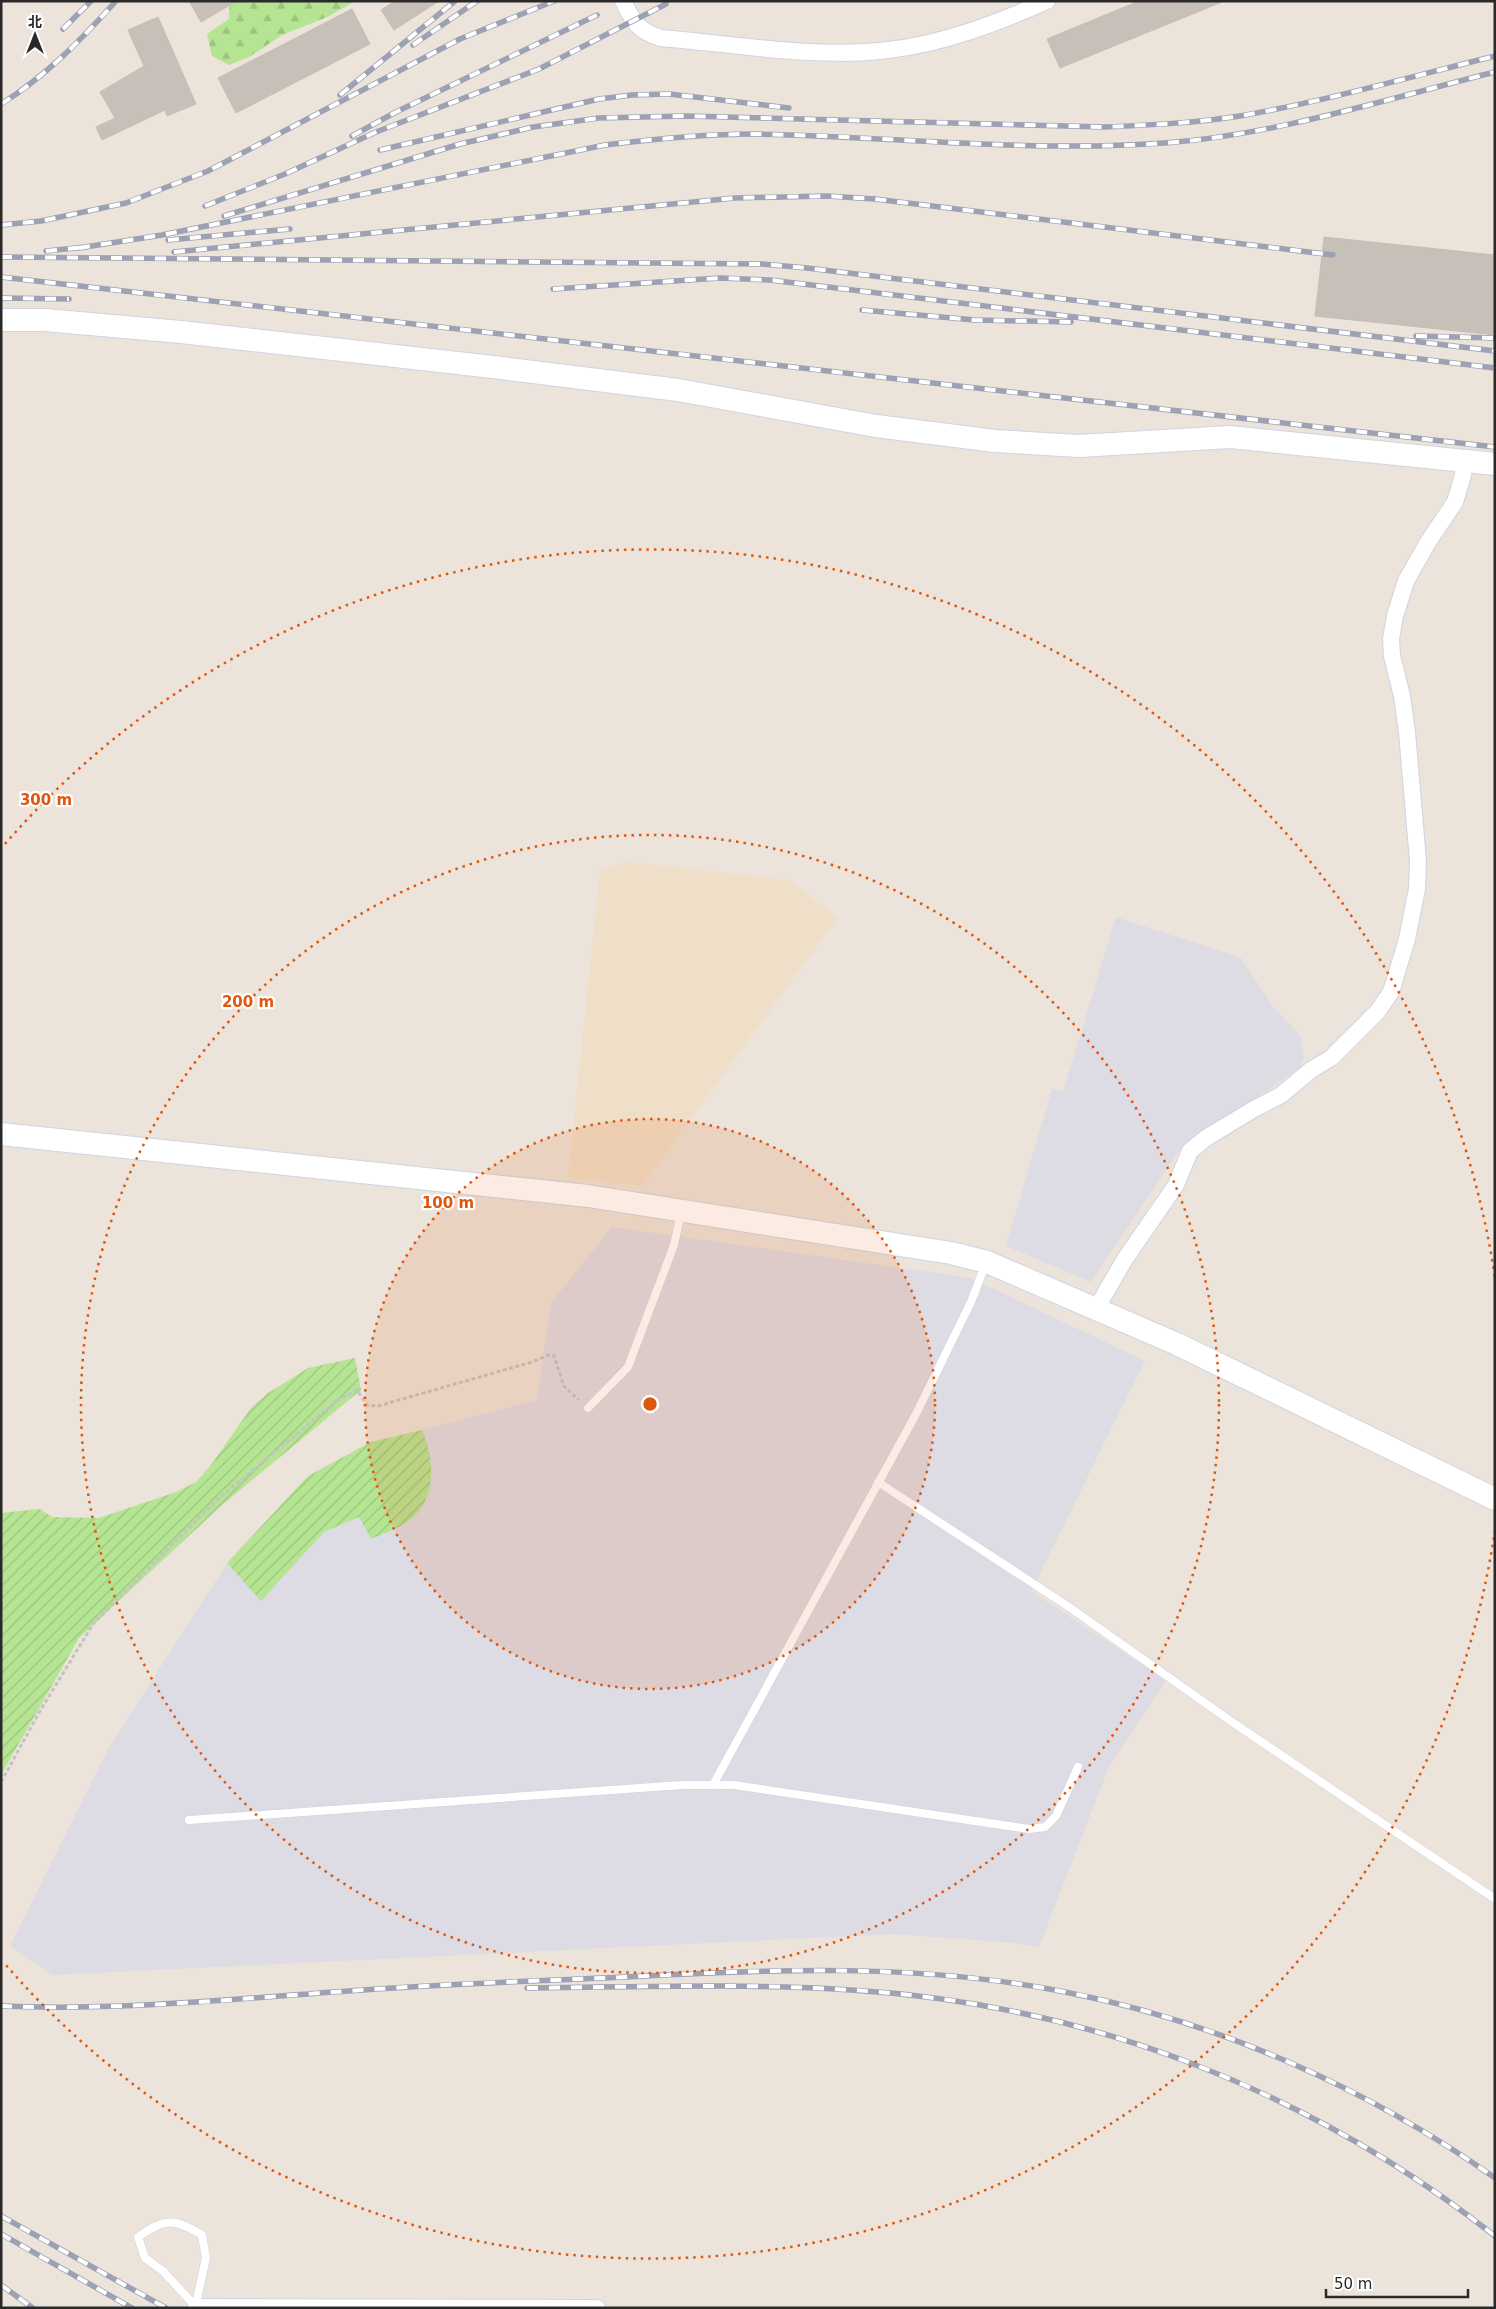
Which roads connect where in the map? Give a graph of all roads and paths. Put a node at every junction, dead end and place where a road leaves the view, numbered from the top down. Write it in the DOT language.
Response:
graph roads {
  1 [pos="623,1"];
  2 [pos="1047,1"];
  3 [pos="1,320"];
  4 [pos="1464,460"];
  5 [pos="1495,464"];
  6 [pos="1,1134"];
  7 [pos="681,1211"];
  8 [pos="987,1262"];
  9 [pos="1096,1309"];
  10 [pos="588,1408"];
  11 [pos="878,1482"];
  12 [pos="1495,1499"];
  13 [pos="1078,1767"];
  14 [pos="1,1782"];
  15 [pos="713,1785"];
  16 [pos="189,1820"];
  17 [pos="1495,1899"];
  18 [pos="196,2307"];
  19 [pos="597,2308"];
  1 -- 2 [label="street"];
  3 -- 4 [label="street"];
  4 -- 5 [label="street"];
  4 -- 9 [label="street"];
  6 -- 7 [label="street"];
  7 -- 8 [label="street"];
  7 -- 10 [label="lane"];
  8 -- 9 [label="street"];
  8 -- 11 [label="lane"];
  9 -- 12 [label="street"];
  10 -- 14 [label="path"];
  11 -- 15 [label="lane"];
  11 -- 17 [label="lane"];
  13 -- 15 [label="lane"];
  15 -- 16 [label="lane"];
  18 -- 18 [label="lane"];
  18 -- 19 [label="street"];
}
